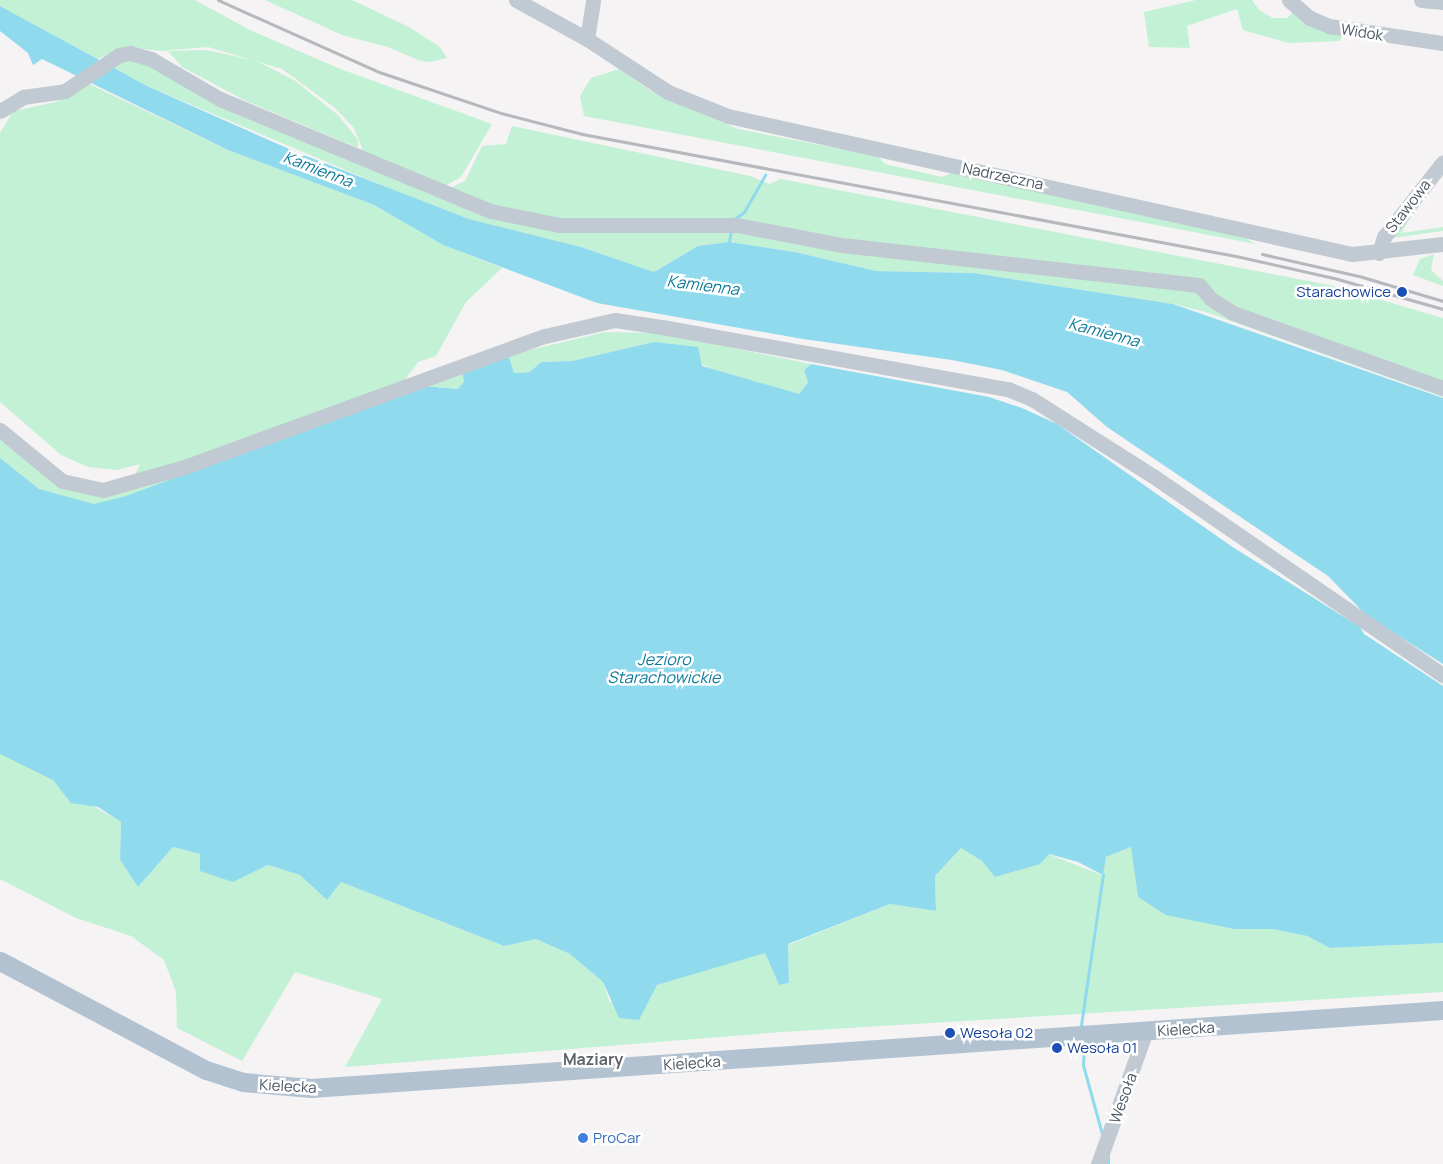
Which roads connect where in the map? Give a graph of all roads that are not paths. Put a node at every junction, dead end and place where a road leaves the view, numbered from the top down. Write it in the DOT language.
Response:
graph roads {
  1 [pos="516,0"];
  2 [pos="593,0"];
  3 [pos="1289,0"];
  4 [pos="1421,0"];
  5 [pos="1443,2"];
  6 [pos="588,38"];
  7 [pos="1443,42"];
  8 [pos="0,111"];
  9 [pos="1443,162"];
  10 [pos="1441,243"];
  11 [pos="1379,253"];
  12 [pos="1443,388"];
  13 [pos="0,430"];
  14 [pos="1443,675"];
  15 [pos="0,961"];
  16 [pos="1443,1011"];
  17 [pos="1146,1032"];
  18 [pos="1098,1164"];
  1 -- 6 [label="street, Nadrzeczna"];
  2 -- 6 [label="street"];
  3 -- 7 [label="street, Widok"];
  4 -- 5 [label="street"];
  6 -- 11 [label="street, Nadrzeczna"];
  8 -- 12 [label="street"];
  9 -- 11 [label="street, Stawowa"];
  10 -- 11 [label="street, Nadrzeczna"];
  13 -- 14 [label="street"];
  15 -- 17 [label="main road, Kielecka"];
  16 -- 17 [label="main road, Kielecka"];
  17 -- 18 [label="street, Wesoła"];
}
